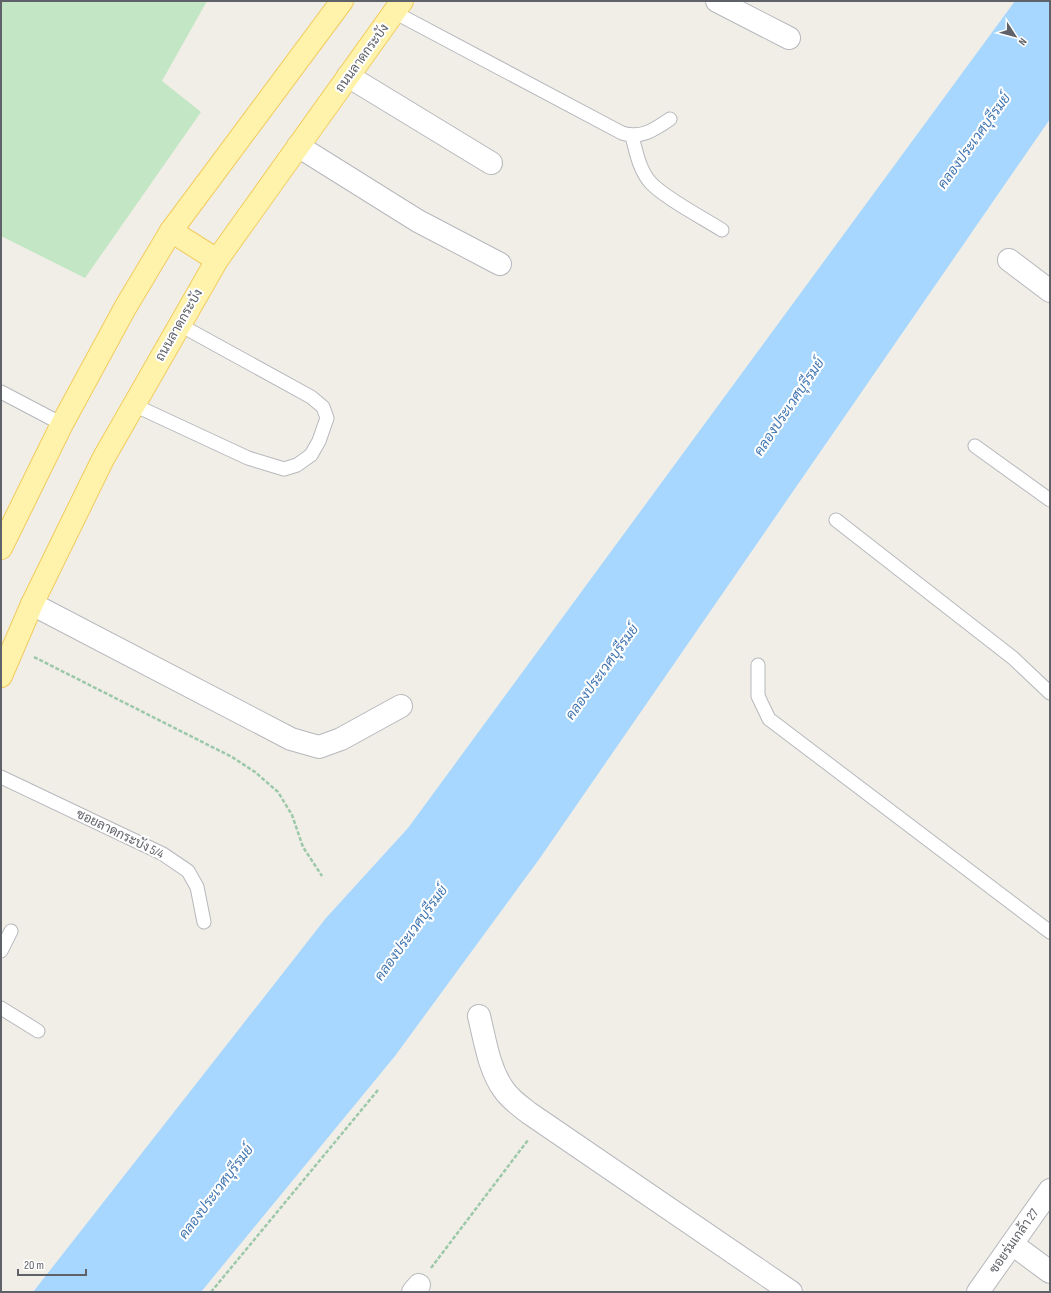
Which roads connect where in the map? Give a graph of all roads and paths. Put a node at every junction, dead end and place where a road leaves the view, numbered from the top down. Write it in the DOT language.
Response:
graph roads {
  1 [pos="342,1"];
  2 [pos="717,1"];
  3 [pos="398,7"];
  4 [pos="789,38"];
  5 [pos="348,76"];
  6 [pos="670,119"];
  7 [pos="632,136"];
  8 [pos="298,146"];
  9 [pos="491,163"];
  10 [pos="722,230"];
  11 [pos="171,231"];
  12 [pos="217,260"];
  13 [pos="1009,260"];
  14 [pos="500,264"];
  15 [pos="1050,291"];
  16 [pos="180,325"];
  17 [pos="1,392"];
  18 [pos="134,405"];
  19 [pos="62,424"];
  20 [pos="975,446"];
  21 [pos="1050,500"];
  22 [pos="836,520"];
  23 [pos="1,548"];
  24 [pos="32,604"];
  25 [pos="13,646"];
  26 [pos="758,665"];
  27 [pos="1,676"];
  28 [pos="1050,693"];
  29 [pos="401,706"];
  30 [pos="1,777"];
  31 [pos="322,876"];
  32 [pos="204,922"];
  33 [pos="11,931"];
  34 [pos="1050,932"];
  35 [pos="1,951"];
  36 [pos="1,1008"];
  37 [pos="479,1016"];
  38 [pos="38,1031"];
  39 [pos="378,1090"];
  40 [pos="529,1114"];
  41 [pos="1050,1190"];
  42 [pos="1012,1244"];
  43 [pos="1050,1272"];
  44 [pos="416,1288"];
  45 [pos="211,1292"];
  46 [pos="792,1292"];
  47 [pos="978,1292"];
  1 -- 11 [label="main road"];
  2 -- 4 [label="street"];
  3 -- 5 [label="main road, ถนนลาดกระบัง"];
  3 -- 7 [label="lane"];
  5 -- 8 [label="main road, ถนนลาดกระบัง"];
  5 -- 9 [label="street"];
  6 -- 7 [label="lane"];
  7 -- 10 [label="lane"];
  8 -- 12 [label="main road, ถนนลาดกระบัง"];
  8 -- 14 [label="street"];
  11 -- 12 [label="main road"];
  11 -- 19 [label="main road"];
  12 -- 16 [label="main road, ถนนลาดกระบัง"];
  13 -- 15 [label="street"];
  16 -- 18 [label="main road, ถนนลาดกระบัง"];
  16 -- 18 [label="lane"];
  17 -- 19 [label="lane"];
  18 -- 24 [label="main road, ถนนลาดกระบัง"];
  19 -- 23 [label="main road"];
  20 -- 21 [label="lane"];
  22 -- 28 [label="lane"];
  24 -- 25 [label="main road, ถนนลาดกระบัง"];
  24 -- 29 [label="street"];
  25 -- 27 [label="main road, ถนนลาดกระบัง"];
  25 -- 31 [label="path"];
  26 -- 34 [label="lane"];
  30 -- 32 [label="lane, ซอยลาดกระบัง 5/4"];
  33 -- 35 [label="lane"];
  36 -- 38 [label="lane"];
  37 -- 40 [label="street"];
  39 -- 45 [label="path"];
  40 -- 44 [label="path"];
  40 -- 46 [label="street"];
  41 -- 42 [label="street, ซอยร่มเกล้า 27"];
  42 -- 43 [label="street"];
  42 -- 47 [label="street, ซอยร่มเกล้า 27"];
}
